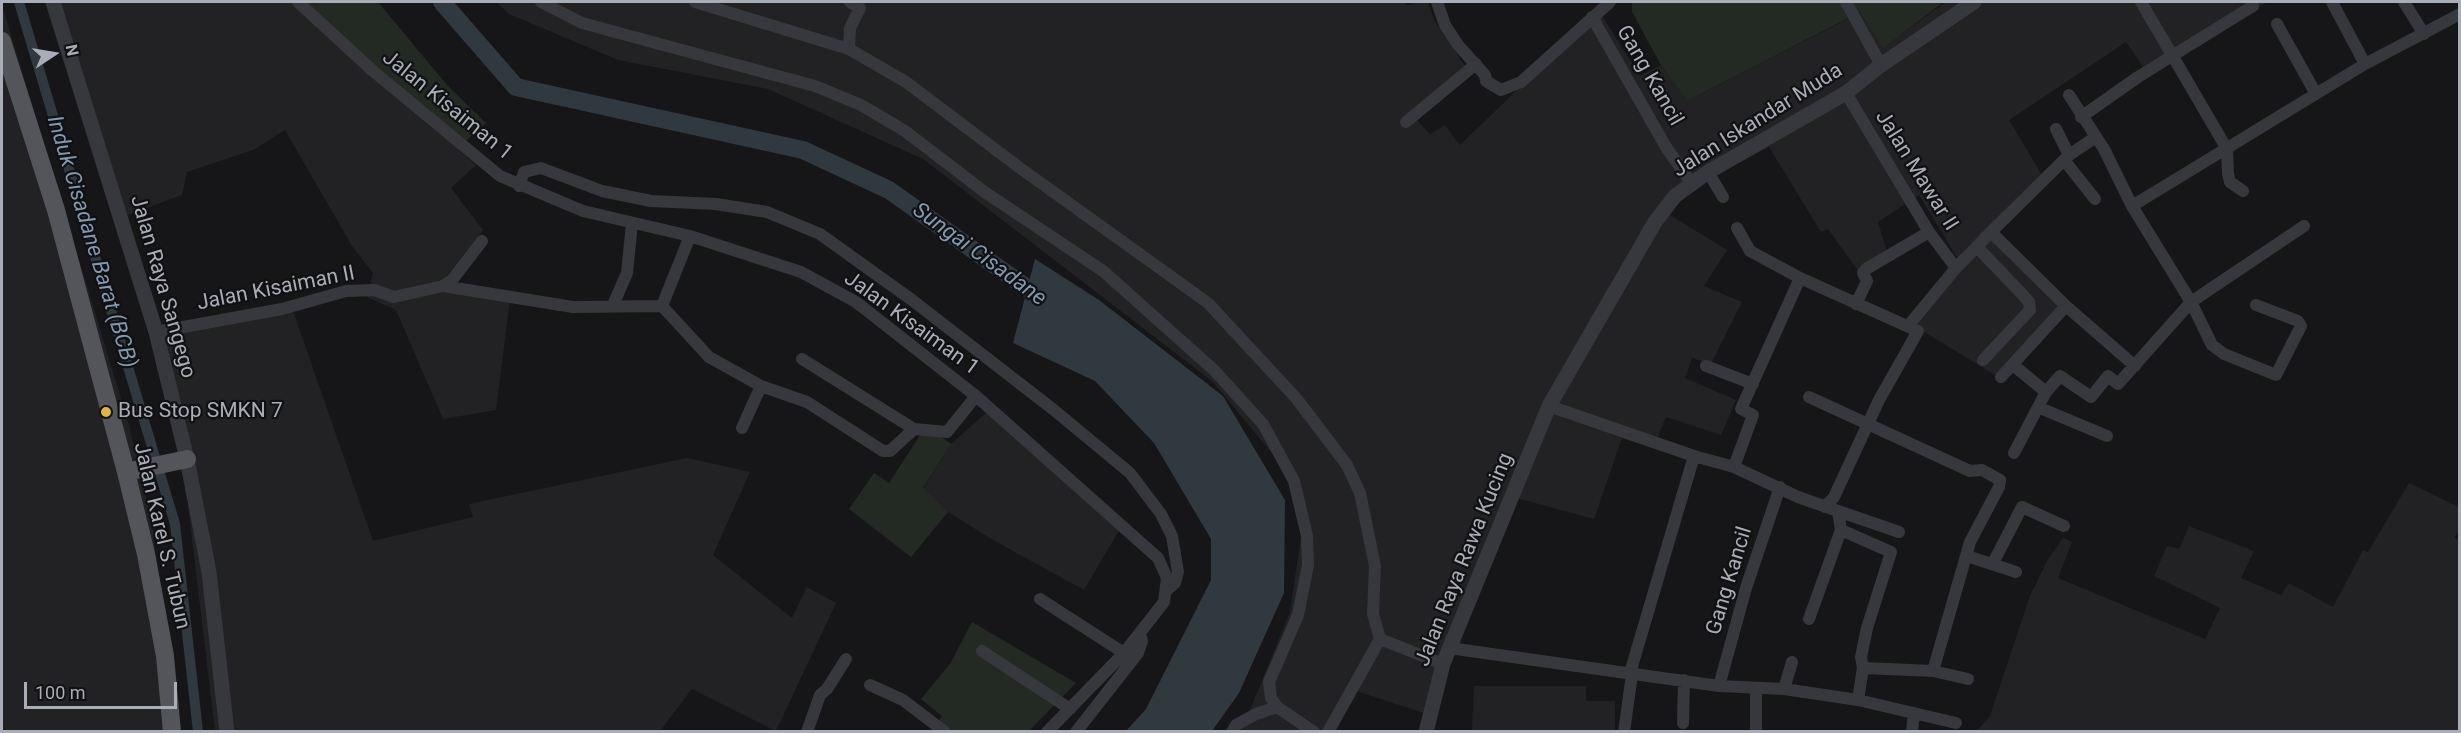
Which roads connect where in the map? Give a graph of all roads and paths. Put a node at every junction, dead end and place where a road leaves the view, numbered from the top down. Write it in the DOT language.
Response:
graph roads {
  1 [pos="53,2"];
  2 [pos="299,2"];
  3 [pos="695,2"];
  4 [pos="850,2"];
  5 [pos="1437,2"];
  6 [pos="1610,2"];
  7 [pos="1846,2"];
  8 [pos="1974,2"];
  9 [pos="2140,2"];
  10 [pos="2332,2"];
  11 [pos="2404,2"];
  12 [pos="548,3"];
  13 [pos="2253,6"];
  14 [pos="2460,14"];
  15 [pos="1592,17"];
  16 [pos="2277,24"];
  17 [pos="2424,34"];
  18 [pos="2,41"];
  19 [pos="849,49"];
  20 [pos="2172,56"];
  21 [pos="1476,64"];
  22 [pos="2365,64"];
  23 [pos="1881,65"];
  24 [pos="1846,93"];
  25 [pos="2069,94"];
  26 [pos="2316,94"];
  27 [pos="2081,117"];
  28 [pos="1406,122"];
  29 [pos="2056,129"];
  30 [pos="2096,137"];
  31 [pos="2227,149"];
  32 [pos="2067,157"];
  33 [pos="1708,172"];
  34 [pos="1692,184"];
  35 [pos="519,186"];
  36 [pos="2243,191"];
  37 [pos="1723,197"];
  38 [pos="2095,199"];
  39 [pos="2132,206"];
  40 [pos="632,223"];
  41 [pos="2304,226"];
  42 [pos="1737,228"];
  43 [pos="1929,232"];
  44 [pos="1991,232"];
  45 [pos="690,236"];
  46 [pos="482,241"];
  47 [pos="1977,247"];
  48 [pos="1956,268"];
  49 [pos="1800,278"];
  50 [pos="443,286"];
  51 [pos="2191,302"];
  52 [pos="1856,304"];
  53 [pos="613,305"];
  54 [pos="2256,305"];
  55 [pos="662,306"];
  56 [pos="2066,306"];
  57 [pos="1908,326"];
  58 [pos="156,332"];
  59 [pos="802,359"];
  60 [pos="1983,360"];
  61 [pos="2013,365"];
  62 [pos="1706,366"];
  63 [pos="2135,366"];
  64 [pos="2001,377"];
  65 [pos="1753,384"];
  66 [pos="761,386"];
  67 [pos="2046,392"];
  68 [pos="976,396"];
  69 [pos="1809,397"];
  70 [pos="1549,406"];
  71 [pos="2040,408"];
  72 [pos="1867,425"];
  73 [pos="742,428"];
  74 [pos="914,429"];
  75 [pos="2108,436"];
  76 [pos="2014,453"];
  77 [pos="1694,456"];
  78 [pos="185,459"];
  79 [pos="1734,467"];
  80 [pos="130,472"];
  81 [pos="1780,487"];
  82 [pos="1825,507"];
  83 [pos="1838,511"];
  84 [pos="2064,526"];
  85 [pos="1841,530"];
  86 [pos="1899,532"];
  87 [pos="1967,556"];
  88 [pos="1993,563"];
  89 [pos="2016,572"];
  90 [pos="1167,590"];
  91 [pos="1040,599"];
  92 [pos="1809,619"];
  93 [pos="1140,634"];
  94 [pos="1380,639"];
  95 [pos="1449,648"];
  96 [pos="982,651"];
  97 [pos="1124,653"];
  98 [pos="846,659"];
  99 [pos="1792,662"];
  100 [pos="1443,664"];
  101 [pos="1863,668"];
  102 [pos="1933,671"];
  103 [pos="1631,673"];
  104 [pos="1968,679"];
  105 [pos="1684,680"];
  106 [pos="870,686"];
  107 [pos="1719,686"];
  108 [pos="1756,688"];
  109 [pos="1784,689"];
  110 [pos="1858,700"];
  111 [pos="1277,707"];
  112 [pos="1070,708"];
  113 [pos="1914,713"];
  114 [pos="1683,723"];
  115 [pos="1956,723"];
  116 [pos="172,732"];
  117 [pos="227,732"];
  118 [pos="807,732"];
  119 [pos="945,732"];
  120 [pos="1047,732"];
  121 [pos="1076,732"];
  122 [pos="1232,732"];
  123 [pos="1314,732"];
  124 [pos="1328,732"];
  125 [pos="1426,732"];
  126 [pos="1624,732"];
  127 [pos="1756,732"];
  128 [pos="1912,732"];
  1 -- 58 [label="street, Jalan Raya Sangego"];
  2 -- 35 [label="street, Jalan Kisaiman 1"];
  3 -- 19 [label="street"];
  4 -- 19 [label="street"];
  5 -- 21 [label="street"];
  6 -- 15 [label="street"];
  7 -- 23 [label="street"];
  8 -- 23 [label="street, Jalan Iskandar Muda"];
  9 -- 20 [label="street"];
  10 -- 22 [label="street"];
  11 -- 17 [label="street"];
  12 -- 111 [label="street"];
  13 -- 20 [label="street"];
  14 -- 17 [label="street"];
  15 -- 21 [label="street"];
  15 -- 34 [label="street, Gang Kancil"];
  16 -- 26 [label="street"];
  17 -- 22 [label="street"];
  18 -- 80 [label="main road, Jalan Karel S. Tubun"];
  19 -- 94 [label="street"];
  20 -- 27 [label="street"];
  20 -- 31 [label="street"];
  21 -- 28 [label="street"];
  22 -- 26 [label="street"];
  23 -- 24 [label="street, Jalan Iskandar Muda"];
  24 -- 33 [label="street, Jalan Iskandar Muda"];
  24 -- 43 [label="street, Jalan Mawar II"];
  25 -- 27 [label="street"];
  26 -- 31 [label="street"];
  27 -- 30 [label="street"];
  29 -- 32 [label="street"];
  30 -- 32 [label="street"];
  30 -- 39 [label="street"];
  31 -- 36 [label="street"];
  31 -- 39 [label="street"];
  32 -- 38 [label="street"];
  32 -- 44 [label="street"];
  33 -- 34 [label="street, Jalan Iskandar Muda"];
  33 -- 37 [label="street"];
  34 -- 70 [label="street, Jalan Iskandar Muda"];
  35 -- 40 [label="street, Jalan Kisaiman 1"];
  35 -- 90 [label="street"];
  39 -- 51 [label="street"];
  40 -- 45 [label="street, Jalan Kisaiman 1"];
  40 -- 53 [label="street"];
  41 -- 51 [label="street"];
  42 -- 49 [label="street"];
  43 -- 48 [label="street, Jalan Mawar II"];
  43 -- 52 [label="street"];
  44 -- 47 [label="street"];
  44 -- 56 [label="street"];
  45 -- 55 [label="street"];
  45 -- 68 [label="street, Jalan Kisaiman 1"];
  46 -- 50 [label="street"];
  47 -- 48 [label="street"];
  47 -- 60 [label="street"];
  48 -- 57 [label="street"];
  49 -- 52 [label="street"];
  49 -- 65 [label="street"];
  50 -- 53 [label="street, Jalan Kisaiman II"];
  50 -- 58 [label="street, Jalan Kisaiman II"];
  51 -- 54 [label="street"];
  51 -- 63 [label="street"];
  52 -- 57 [label="street"];
  53 -- 55 [label="street, Jalan Kisaiman II"];
  55 -- 66 [label="street"];
  56 -- 61 [label="street"];
  56 -- 63 [label="street"];
  57 -- 72 [label="street"];
  58 -- 78 [label="street, Jalan Raya Sangego"];
  59 -- 74 [label="street"];
  61 -- 64 [label="street"];
  61 -- 67 [label="street"];
  62 -- 65 [label="street"];
  63 -- 67 [label="street"];
  65 -- 79 [label="street"];
  66 -- 73 [label="street"];
  66 -- 74 [label="street"];
  67 -- 71 [label="street"];
  68 -- 74 [label="street"];
  68 -- 90 [label="street, Jalan Kisaiman 1"];
  69 -- 72 [label="street"];
  70 -- 77 [label="street"];
  70 -- 95 [label="street, Jalan Raya Rawa Kucing"];
  71 -- 75 [label="street"];
  71 -- 76 [label="street"];
  72 -- 82 [label="street"];
  72 -- 87 [label="street"];
  77 -- 79 [label="street"];
  77 -- 103 [label="street"];
  78 -- 80 [label="main road"];
  78 -- 117 [label="street, Jalan Raya Sangego"];
  79 -- 81 [label="street"];
  80 -- 116 [label="main road, Jalan Karel S. Tubun"];
  81 -- 82 [label="street"];
  81 -- 107 [label="street, Gang Kancil"];
  82 -- 83 [label="street"];
  83 -- 85 [label="street"];
  83 -- 86 [label="street"];
  84 -- 88 [label="street"];
  85 -- 92 [label="street"];
  85 -- 101 [label="street"];
  87 -- 88 [label="street"];
  87 -- 102 [label="street"];
  88 -- 89 [label="street"];
  90 -- 93 [label="street"];
  91 -- 97 [label="street"];
  93 -- 97 [label="street"];
  93 -- 121 [label="street"];
  94 -- 100 [label="street"];
  94 -- 124 [label="street"];
  95 -- 100 [label="street, Jalan Raya Rawa Kucing"];
  95 -- 103 [label="street"];
  96 -- 112 [label="street"];
  97 -- 112 [label="street"];
  98 -- 118 [label="street"];
  99 -- 109 [label="street"];
  100 -- 125 [label="street, Jalan Raya Rawa Kucing"];
  101 -- 102 [label="street"];
  101 -- 110 [label="street"];
  102 -- 104 [label="street"];
  103 -- 105 [label="street"];
  103 -- 126 [label="street"];
  105 -- 107 [label="street"];
  105 -- 114 [label="street"];
  106 -- 119 [label="street"];
  107 -- 108 [label="street"];
  108 -- 109 [label="street"];
  108 -- 127 [label="street"];
  109 -- 110 [label="street"];
  110 -- 113 [label="street"];
  111 -- 122 [label="street"];
  111 -- 123 [label="street"];
  112 -- 120 [label="street"];
  113 -- 115 [label="street"];
  113 -- 128 [label="street"];
}
